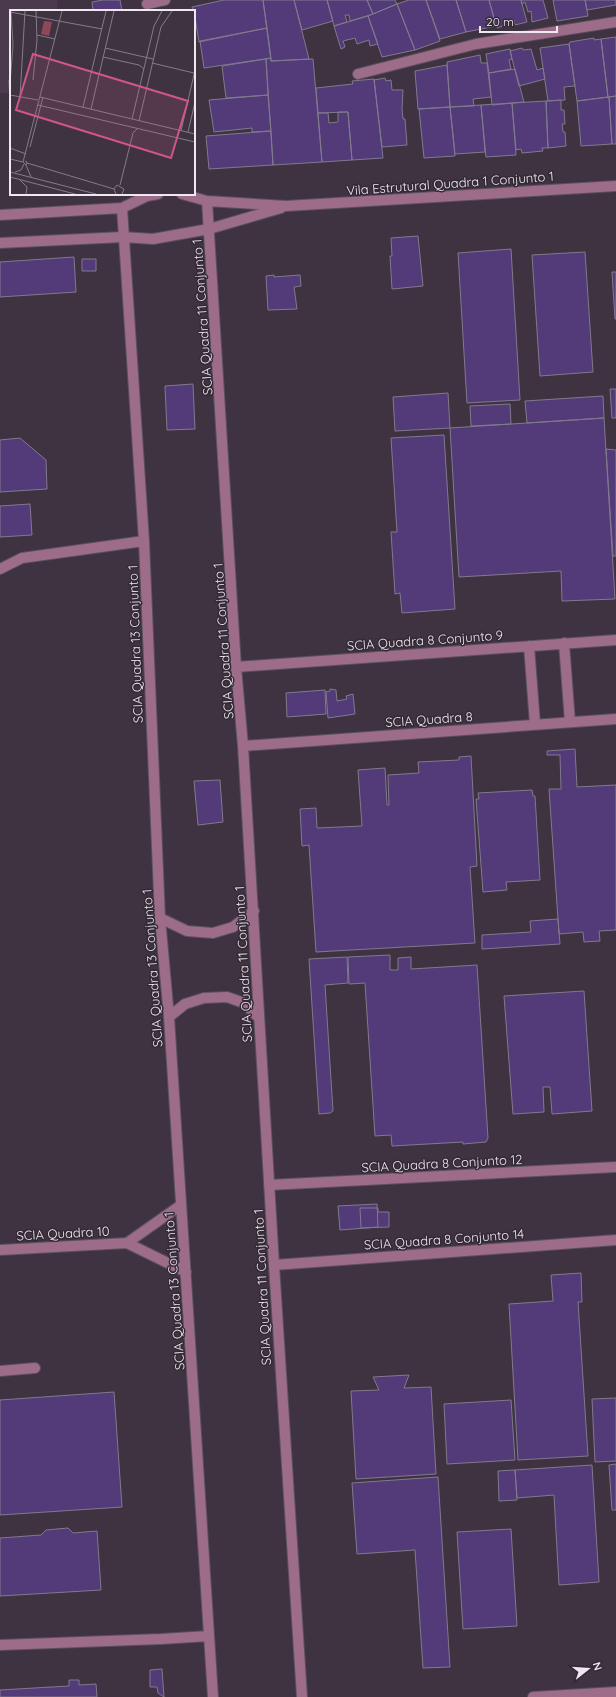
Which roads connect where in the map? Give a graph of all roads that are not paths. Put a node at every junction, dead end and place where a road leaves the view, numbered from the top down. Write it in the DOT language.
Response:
graph roads {
  1 [pos="165,0"];
  2 [pos="147,5"];
  3 [pos="616,22"];
  4 [pos="358,74"];
  5 [pos="616,186"];
  6 [pos="152,195"];
  7 [pos="186,195"];
  8 [pos="207,201"];
  9 [pos="286,206"];
  10 [pos="122,208"];
  11 [pos="0,215"];
  12 [pos="210,229"];
  13 [pos="123,237"];
  14 [pos="0,243"];
  15 [pos="144,541"];
  16 [pos="0,569"];
  17 [pos="616,640"];
  18 [pos="564,643"];
  19 [pos="529,646"];
  20 [pos="236,667"];
  21 [pos="616,719"];
  22 [pos="570,722"];
  23 [pos="535,724"];
  24 [pos="243,746"];
  25 [pos="254,911"];
  26 [pos="160,918"];
  27 [pos="170,1017"];
  28 [pos="259,1018"];
  29 [pos="616,1167"];
  30 [pos="269,1185"];
  31 [pos="181,1205"];
  32 [pos="616,1240"];
  33 [pos="127,1243"];
  34 [pos="0,1250"];
  35 [pos="274,1265"];
  36 [pos="186,1272"];
  37 [pos="35,1368"];
  38 [pos="0,1371"];
  39 [pos="209,1636"];
  40 [pos="0,1645"];
  41 [pos="616,1692"];
  42 [pos="213,1697"];
  43 [pos="302,1697"];
  44 [pos="533,1697"];
  1 -- 2 [label="street"];
  3 -- 4 [label="street"];
  5 -- 9 [label="street, Vila Estrutural Quadra 1 Conjunto 1"];
  6 -- 10 [label="street"];
  7 -- 8 [label="street"];
  8 -- 9 [label="street"];
  8 -- 12 [label="street, SCIA Quadra 11 Conjunto 1"];
  9 -- 12 [label="street"];
  10 -- 11 [label="street"];
  10 -- 13 [label="street, SCIA Quadra 13 Conjunto 1"];
  12 -- 13 [label="street"];
  12 -- 20 [label="street, SCIA Quadra 11 Conjunto 1"];
  13 -- 14 [label="street"];
  13 -- 15 [label="street, SCIA Quadra 13 Conjunto 1"];
  15 -- 16 [label="street"];
  15 -- 26 [label="street, SCIA Quadra 13 Conjunto 1"];
  17 -- 18 [label="street, SCIA Quadra 8 Conjunto 9"];
  18 -- 19 [label="street, SCIA Quadra 8 Conjunto 9"];
  18 -- 22 [label="street"];
  19 -- 20 [label="street, SCIA Quadra 8 Conjunto 9"];
  19 -- 23 [label="street"];
  20 -- 24 [label="street, SCIA Quadra 11 Conjunto 1"];
  21 -- 22 [label="street, SCIA Quadra 8"];
  22 -- 23 [label="street, SCIA Quadra 8"];
  23 -- 24 [label="street, SCIA Quadra 8"];
  24 -- 25 [label="street, SCIA Quadra 11 Conjunto 1"];
  25 -- 26 [label="street"];
  25 -- 28 [label="street, SCIA Quadra 11 Conjunto 1"];
  26 -- 27 [label="street, SCIA Quadra 13 Conjunto 1"];
  27 -- 28 [label="street"];
  27 -- 31 [label="street, SCIA Quadra 13 Conjunto 1"];
  28 -- 30 [label="street, SCIA Quadra 11 Conjunto 1"];
  29 -- 30 [label="street, SCIA Quadra 8 Conjunto 12"];
  30 -- 35 [label="street, SCIA Quadra 11 Conjunto 1"];
  31 -- 33 [label="street, SCIA Quadra 10"];
  31 -- 36 [label="street, SCIA Quadra 13 Conjunto 1"];
  32 -- 35 [label="street, SCIA Quadra 8 Conjunto 14"];
  33 -- 34 [label="street, SCIA Quadra 10"];
  33 -- 36 [label="street, SCIA Quadra 10"];
  35 -- 43 [label="street, SCIA Quadra 11 Conjunto 1"];
  36 -- 39 [label="street, SCIA Quadra 13 Conjunto 1"];
  37 -- 38 [label="street"];
  39 -- 40 [label="street"];
  39 -- 42 [label="street, SCIA Quadra 13 Conjunto 1"];
  41 -- 44 [label="street"];
}
